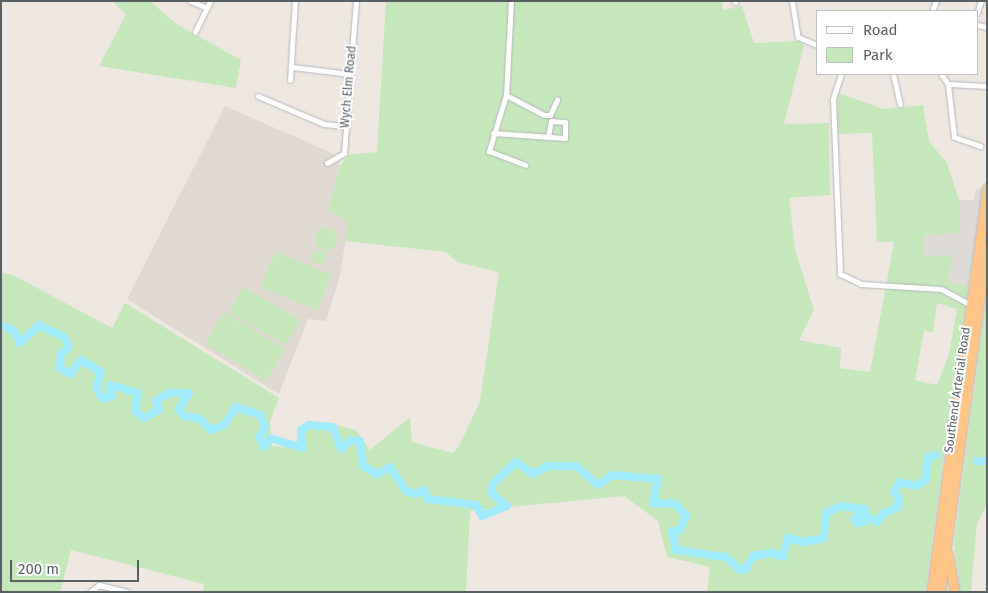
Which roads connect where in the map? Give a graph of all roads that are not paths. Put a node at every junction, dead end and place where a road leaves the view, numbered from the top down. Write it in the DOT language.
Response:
graph roads {
  1 [pos="190,1"];
  2 [pos="210,1"];
  3 [pos="295,1"];
  4 [pos="356,1"];
  5 [pos="511,1"];
  6 [pos="792,1"];
  7 [pos="207,8"];
  8 [pos="195,32"];
  9 [pos="816,45"];
  10 [pos="292,67"];
  11 [pos="350,74"];
  12 [pos="841,75"];
  13 [pos="893,75"];
  14 [pos="942,75"];
  15 [pos="290,80"];
  16 [pos="948,84"];
  17 [pos="987,86"];
  18 [pos="506,95"];
  19 [pos="258,96"];
  20 [pos="557,100"];
  21 [pos="900,104"];
  22 [pos="346,126"];
  23 [pos="494,133"];
  24 [pos="548,136"];
  25 [pos="980,146"];
  26 [pos="327,163"];
  27 [pos="525,165"];
  28 [pos="987,188"];
  29 [pos="987,246"];
  30 [pos="969,304"];
  31 [pos="948,534"];
  32 [pos="90,592"];
  33 [pos="127,592"];
  34 [pos="931,592"];
  35 [pos="940,592"];
  36 [pos="955,592"];
  1 -- 7 [label="street"];
  2 -- 7 [label="street"];
  3 -- 10 [label="street"];
  4 -- 11 [label="street, Wych Elm Road"];
  5 -- 18 [label="street"];
  6 -- 9 [label="street"];
  7 -- 8 [label="street"];
  10 -- 11 [label="street"];
  10 -- 15 [label="street"];
  11 -- 22 [label="street, Wych Elm Road"];
  12 -- 30 [label="street"];
  13 -- 21 [label="street"];
  14 -- 16 [label="street"];
  16 -- 17 [label="street"];
  16 -- 25 [label="street"];
  18 -- 20 [label="street"];
  18 -- 23 [label="street"];
  19 -- 22 [label="street"];
  22 -- 26 [label="street, Wych Elm Road"];
  23 -- 24 [label="street"];
  23 -- 27 [label="street"];
  24 -- 24 [label="street"];
  28 -- 30 [label="highway, Southend Arterial Road"];
  29 -- 31 [label="highway, Southend Arterial Road"];
  30 -- 34 [label="highway, Southend Arterial Road"];
  31 -- 35 [label="highway, Southend Arterial Road"];
  31 -- 36 [label="highway"];
  32 -- 33 [label="street"];
}
